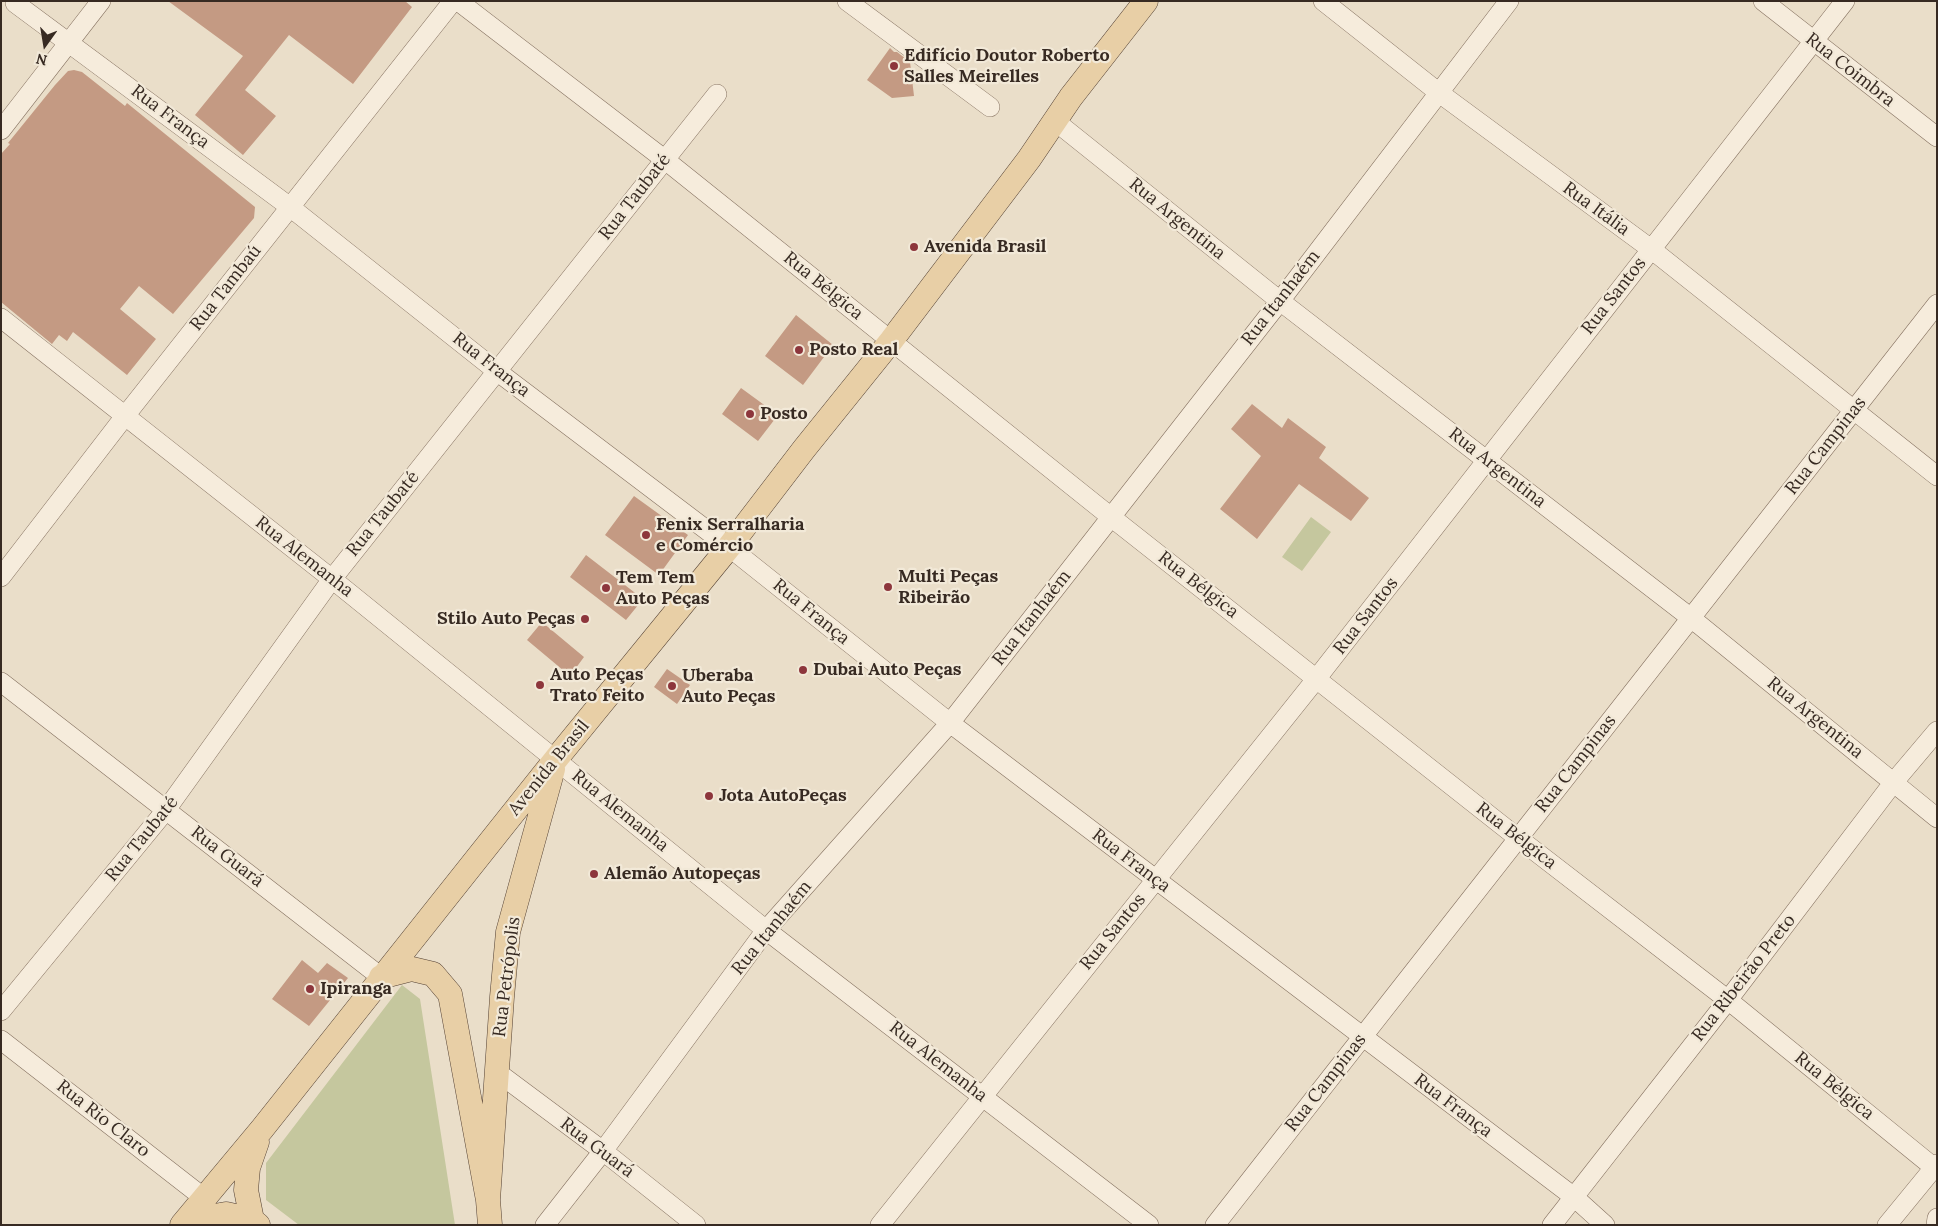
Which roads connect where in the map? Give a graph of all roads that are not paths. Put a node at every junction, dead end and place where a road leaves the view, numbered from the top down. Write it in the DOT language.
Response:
graph roads {
  1 [pos="101,1"];
  2 [pos="453,1"];
  3 [pos="458,1"];
  4 [pos="847,1"];
  5 [pos="1146,1"];
  6 [pos="1323,1"];
  7 [pos="1509,1"];
  8 [pos="1764,1"];
  9 [pos="1845,1"];
  10 [pos="15,3"];
  11 [pos="70,42"];
  12 [pos="1813,42"];
  13 [pos="1438,92"];
  14 [pos="717,94"];
  15 [pos="990,107"];
  16 [pos="1055,121"];
  17 [pos="1,130"];
  18 [pos="1937,137"];
  19 [pos="664,159"];
  20 [pos="290,207"];
  21 [pos="1651,249"];
  22 [pos="1280,300"];
  23 [pos="1937,304"];
  24 [pos="1,318"];
  25 [pos="891,341"];
  26 [pos="498,372"];
  27 [pos="1853,410"];
  28 [pos="125,416"];
  29 [pos="1487,460"];
  30 [pos="1937,476"];
  31 [pos="1111,517"];
  32 [pos="730,547"];
  33 [pos="1,577"];
  34 [pos="332,579"];
  35 [pos="1691,618"];
  36 [pos="1317,678"];
  37 [pos="1,682"];
  38 [pos="950,723"];
  39 [pos="1937,731"];
  40 [pos="556,759"];
  41 [pos="1894,783"];
  42 [pos="166,810"];
  43 [pos="1937,818"];
  44 [pos="1518,838"];
  45 [pos="1156,880"];
  46 [pos="766,930"];
  47 [pos="381,977"];
  48 [pos="1728,1000"];
  49 [pos="1,1011"];
  50 [pos="1363,1038"];
  51 [pos="1,1040"];
  52 [pos="497,1072"];
  53 [pos="983,1097"];
  54 [pos="262,1129"];
  55 [pos="603,1151"];
  56 [pos="1936,1167"];
  57 [pos="1574,1197"];
  58 [pos="204,1198"];
  59 [pos="488,1200"];
  60 [pos="1937,1218"];
  61 [pos="255,1222"];
  62 [pos="182,1225"];
  63 [pos="194,1225"];
  64 [pos="490,1225"];
  65 [pos="545,1225"];
  66 [pos="696,1225"];
  67 [pos="880,1225"];
  68 [pos="1149,1225"];
  69 [pos="1215,1225"];
  70 [pos="1552,1225"];
  71 [pos="1606,1225"];
  72 [pos="1887,1225"];
  73 [pos="1936,1225"];
  1 -- 11 [label="street"];
  2 -- 20 [label="street, Rua Tambaú"];
  3 -- 19 [label="street, Rua Bélgica"];
  4 -- 15 [label="street"];
  5 -- 16 [label="main road, Avenida Brasil"];
  6 -- 13 [label="street, Rua Itália"];
  7 -- 13 [label="street, Rua Itanhaém"];
  8 -- 12 [label="street, Rua Coimbra"];
  9 -- 12 [label="street, Rua Santos"];
  10 -- 11 [label="street, Rua França"];
  11 -- 17 [label="street"];
  11 -- 20 [label="street, Rua França"];
  12 -- 18 [label="street, Rua Coimbra"];
  12 -- 21 [label="street, Rua Santos"];
  13 -- 21 [label="street, Rua Itália"];
  13 -- 22 [label="street, Rua Itanhaém"];
  14 -- 19 [label="street, Rua Taubaté"];
  16 -- 22 [label="street, Rua Argentina"];
  16 -- 25 [label="main road, Avenida Brasil"];
  19 -- 25 [label="street, Rua Bélgica"];
  19 -- 26 [label="street, Rua Taubaté"];
  20 -- 26 [label="street, Rua França"];
  20 -- 28 [label="street, Rua Tambaú"];
  21 -- 27 [label="street, Rua Itália"];
  21 -- 29 [label="street, Rua Santos"];
  22 -- 29 [label="street, Rua Argentina"];
  22 -- 31 [label="street, Rua Itanhaém"];
  23 -- 27 [label="street, Rua Campinas"];
  24 -- 28 [label="street, Rua Alemanha"];
  25 -- 31 [label="street, Rua Bélgica"];
  25 -- 32 [label="main road, Avenida Brasil"];
  26 -- 32 [label="street, Rua França"];
  26 -- 34 [label="street, Rua Taubaté"];
  27 -- 30 [label="street, Rua Itália"];
  27 -- 35 [label="street, Rua Campinas"];
  28 -- 33 [label="street, Rua Tambaú"];
  28 -- 34 [label="street, Rua Alemanha"];
  29 -- 35 [label="street, Rua Argentina"];
  29 -- 36 [label="street, Rua Santos"];
  31 -- 36 [label="street, Rua Bélgica"];
  31 -- 38 [label="street, Rua Itanhaém"];
  32 -- 38 [label="street, Rua França"];
  32 -- 40 [label="main road, Avenida Brasil"];
  34 -- 40 [label="street, Rua Alemanha"];
  34 -- 42 [label="street, Rua Taubaté"];
  35 -- 41 [label="street, Rua Argentina"];
  35 -- 44 [label="street, Rua Campinas"];
  36 -- 44 [label="street, Rua Bélgica"];
  36 -- 45 [label="street, Rua Santos"];
  37 -- 42 [label="street, Rua Guará"];
  38 -- 45 [label="street, Rua França"];
  38 -- 46 [label="street, Rua Itanhaém"];
  39 -- 41 [label="street, Rua Ribeirão Preto"];
  40 -- 46 [label="street, Rua Alemanha"];
  40 -- 47 [label="main road, Avenida Brasil"];
  40 -- 52 [label="main road, Rua Petrópolis"];
  41 -- 43 [label="street, Rua Argentina"];
  41 -- 48 [label="street, Rua Ribeirão Preto"];
  42 -- 47 [label="street, Rua Guará"];
  42 -- 49 [label="street, Rua Taubaté"];
  44 -- 48 [label="street, Rua Bélgica"];
  44 -- 50 [label="street, Rua Campinas"];
  45 -- 50 [label="street, Rua França"];
  45 -- 53 [label="street, Rua Santos"];
  46 -- 53 [label="street, Rua Alemanha"];
  46 -- 55 [label="street, Rua Itanhaém"];
  47 -- 54 [label="main road, Avenida Brasil"];
  47 -- 59 [label="main road, Rua Petrópolis"];
  48 -- 56 [label="street, Rua Bélgica"];
  48 -- 57 [label="street, Rua Ribeirão Preto"];
  50 -- 57 [label="street, Rua França"];
  50 -- 69 [label="street, Rua Campinas"];
  51 -- 58 [label="street, Rua Rio Claro"];
  52 -- 55 [label="street, Rua Guará"];
  52 -- 59 [label="main road, Rua Petrópolis"];
  53 -- 67 [label="street, Rua Santos"];
  53 -- 68 [label="street, Rua Alemanha"];
  54 -- 58 [label="main road, Avenida Brasil"];
  54 -- 61 [label="main road, Avenida Brasil"];
  55 -- 65 [label="street, Rua Itanhaém"];
  55 -- 66 [label="street, Rua Guará"];
  56 -- 72 [label="street"];
  57 -- 70 [label="street, Rua Ribeirão Preto"];
  57 -- 71 [label="street, Rua França"];
  58 -- 62 [label="main road, Avenida Brasil"];
  59 -- 64 [label="main road, Rua Petrópolis"];
  60 -- 73 [label="street"];
  61 -- 63 [label="main road"];
}
